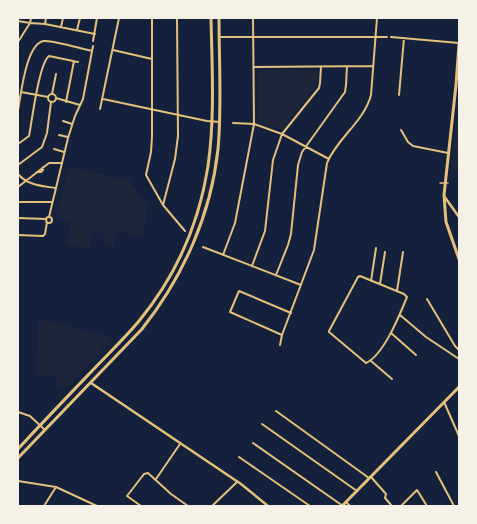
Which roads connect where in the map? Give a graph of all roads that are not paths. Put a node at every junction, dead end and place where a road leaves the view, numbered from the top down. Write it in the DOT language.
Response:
graph roads {
  1 [pos="31,18"];
  2 [pos="46,18"];
  3 [pos="63,18"];
  4 [pos="80,18"];
  5 [pos="97,18"];
  6 [pos="119,18"];
  7 [pos="152,18"];
  8 [pos="177,18"];
  9 [pos="211,18"];
  10 [pos="219,18"];
  11 [pos="253,18"];
  12 [pos="377,18"];
  13 [pos="18,21"];
  14 [pos="30,24"];
  15 [pos="45,24"];
  16 [pos="61,27"];
  17 [pos="77,30"];
  18 [pos="94,34"];
  19 [pos="376,36"];
  20 [pos="211,37"];
  21 [pos="219,37"];
  22 [pos="253,37"];
  23 [pos="387,37"];
  24 [pos="391,37"];
  25 [pos="404,38"];
  26 [pos="93,41"];
  27 [pos="18,42"];
  28 [pos="459,43"];
  29 [pos="93,46"];
  30 [pos="113,50"];
  31 [pos="92,51"];
  32 [pos="152,59"];
  33 [pos="74,61"];
  34 [pos="78,62"];
  35 [pos="347,66"];
  36 [pos="373,66"];
  37 [pos="254,67"];
  38 [pos="321,67"];
  39 [pos="56,74"];
  40 [pos="457,85"];
  41 [pos="21,92"];
  42 [pos="52,94"];
  43 [pos="36,95"];
  44 [pos="399,95"];
  45 [pos="48,97"];
  46 [pos="56,98"];
  47 [pos="103,99"];
  48 [pos="51,102"];
  49 [pos="66,102"];
  50 [pos="80,105"];
  51 [pos="100,109"];
  52 [pos="152,109"];
  53 [pos="18,110"];
  54 [pos="178,114"];
  55 [pos="63,121"];
  56 [pos="212,121"];
  57 [pos="219,122"];
  58 [pos="233,123"];
  59 [pos="72,124"];
  60 [pos="254,124"];
  61 [pos="401,130"];
  62 [pos="282,134"];
  63 [pos="59,135"];
  64 [pos="68,138"];
  65 [pos="18,144"];
  66 [pos="305,146"];
  67 [pos="54,149"];
  68 [pos="64,152"];
  69 [pos="448,153"];
  70 [pos="329,159"];
  71 [pos="62,163"];
  72 [pos="18,165"];
  73 [pos="18,174"];
  74 [pos="26,180"];
  75 [pos="18,187"];
  76 [pos="56,188"];
  77 [pos="444,195"];
  78 [pos="18,202"];
  79 [pos="52,202"];
  80 [pos="163,205"];
  81 [pos="49,217"];
  82 [pos="459,217"];
  83 [pos="18,218"];
  84 [pos="47,221"];
  85 [pos="185,231"];
  86 [pos="18,235"];
  87 [pos="189,237"];
  88 [pos="195,239"];
  89 [pos="203,247"];
  90 [pos="376,248"];
  91 [pos="385,252"];
  92 [pos="403,252"];
  93 [pos="223,254"];
  94 [pos="459,259"];
  95 [pos="252,266"];
  96 [pos="276,275"];
  97 [pos="371,281"];
  98 [pos="380,284"];
  99 [pos="301,285"];
  100 [pos="397,291"];
  101 [pos="427,299"];
  102 [pos="290,313"];
  103 [pos="400,315"];
  104 [pos="390,333"];
  105 [pos="282,335"];
  106 [pos="122,339"];
  107 [pos="128,345"];
  108 [pos="280,345"];
  109 [pos="116,346"];
  110 [pos="459,350"];
  111 [pos="121,351"];
  112 [pos="416,355"];
  113 [pos="459,358"];
  114 [pos="371,361"];
  115 [pos="392,379"];
  116 [pos="91,383"];
  117 [pos="459,387"];
  118 [pos="444,402"];
  119 [pos="276,411"];
  120 [pos="18,412"];
  121 [pos="262,424"];
  122 [pos="40,425"];
  123 [pos="45,430"];
  124 [pos="459,436"];
  125 [pos="253,443"];
  126 [pos="180,444"];
  127 [pos="18,449"];
  128 [pos="239,457"];
  129 [pos="18,458"];
  130 [pos="436,472"];
  131 [pos="370,478"];
  132 [pos="156,479"];
  133 [pos="18,481"];
  134 [pos="237,482"];
  135 [pos="56,487"];
  136 [pos="357,491"];
  137 [pos="346,502"];
  138 [pos="44,506"];
  139 [pos="97,506"];
  140 [pos="141,506"];
  141 [pos="188,506"];
  142 [pos="212,506"];
  143 [pos="268,506"];
  144 [pos="310,506"];
  145 [pos="343,506"];
  146 [pos="350,506"];
  147 [pos="392,506"];
  148 [pos="401,506"];
  149 [pos="427,506"];
  150 [pos="454,506"];
  1 -- 14 [label="street"];
  2 -- 15 [label="street"];
  3 -- 16 [label="street"];
  4 -- 17 [label="street"];
  5 -- 18 [label="street"];
  6 -- 30 [label="street"];
  7 -- 32 [label="street"];
  8 -- 54 [label="street"];
  9 -- 20 [label="main road"];
  10 -- 21 [label="main road"];
  11 -- 22 [label="street"];
  12 -- 19 [label="street"];
  13 -- 14 [label="street"];
  14 -- 15 [label="street"];
  14 -- 27 [label="street"];
  15 -- 16 [label="street"];
  16 -- 17 [label="street"];
  17 -- 18 [label="street"];
  18 -- 26 [label="street"];
  19 -- 22 [label="street"];
  19 -- 23 [label="street"];
  19 -- 36 [label="street"];
  20 -- 21 [label="main road"];
  20 -- 56 [label="main road"];
  21 -- 22 [label="street"];
  21 -- 57 [label="main road"];
  22 -- 37 [label="street"];
  24 -- 25 [label="street"];
  25 -- 28 [label="street"];
  25 -- 44 [label="street"];
  28 -- 40 [label="main road"];
  29 -- 31 [label="street"];
  30 -- 32 [label="street"];
  30 -- 47 [label="street"];
  31 -- 41 [label="street"];
  31 -- 50 [label="street"];
  32 -- 52 [label="street"];
  33 -- 34 [label="street"];
  33 -- 43 [label="street"];
  33 -- 49 [label="street"];
  35 -- 36 [label="street"];
  35 -- 38 [label="street"];
  35 -- 66 [label="street"];
  36 -- 70 [label="street"];
  37 -- 38 [label="street"];
  37 -- 60 [label="street"];
  38 -- 62 [label="street"];
  39 -- 42 [label="street"];
  40 -- 69 [label="main road"];
  41 -- 43 [label="street"];
  41 -- 53 [label="street"];
  42 -- 45 [label="street"];
  42 -- 46 [label="street"];
  43 -- 45 [label="street"];
  43 -- 65 [label="street"];
  45 -- 48 [label="street"];
  46 -- 48 [label="street"];
  46 -- 49 [label="street"];
  47 -- 51 [label="street"];
  47 -- 52 [label="street"];
  48 -- 72 [label="street"];
  49 -- 50 [label="street"];
  50 -- 59 [label="street"];
  52 -- 54 [label="street"];
  52 -- 80 [label="street"];
  54 -- 56 [label="street"];
  54 -- 80 [label="street"];
  55 -- 59 [label="street"];
  56 -- 57 [label="street"];
  56 -- 87 [label="main road"];
  57 -- 88 [label="main road"];
  58 -- 60 [label="street"];
  59 -- 64 [label="street"];
  60 -- 62 [label="street"];
  60 -- 93 [label="street"];
  61 -- 69 [label="street"];
  62 -- 66 [label="street"];
  62 -- 95 [label="street"];
  63 -- 64 [label="street"];
  64 -- 68 [label="street"];
  66 -- 70 [label="street"];
  66 -- 96 [label="street"];
  67 -- 68 [label="street"];
  68 -- 71 [label="street"];
  69 -- 77 [label="main road"];
  70 -- 99 [label="street"];
  71 -- 74 [label="street"];
  71 -- 76 [label="street"];
  73 -- 74 [label="street"];
  74 -- 75 [label="street"];
  74 -- 76 [label="street"];
  76 -- 79 [label="street"];
  77 -- 82 [label="main road"];
  77 -- 94 [label="main road"];
  78 -- 79 [label="street"];
  79 -- 81 [label="street"];
  80 -- 85 [label="street"];
  81 -- 84 [label="street"];
  81 -- 84 [label="street"];
  83 -- 84 [label="street"];
  84 -- 86 [label="street"];
  87 -- 88 [label="main road"];
  87 -- 106 [label="main road"];
  88 -- 107 [label="main road"];
  89 -- 93 [label="street"];
  90 -- 97 [label="street"];
  91 -- 98 [label="street"];
  92 -- 100 [label="street"];
  93 -- 95 [label="street"];
  95 -- 96 [label="street"];
  96 -- 99 [label="street"];
  97 -- 98 [label="street"];
  97 -- 114 [label="street"];
  98 -- 100 [label="street"];
  99 -- 102 [label="street"];
  100 -- 103 [label="street"];
  101 -- 110 [label="street"];
  102 -- 105 [label="street"];
  102 -- 105 [label="street"];
  103 -- 104 [label="street"];
  103 -- 113 [label="street"];
  104 -- 112 [label="street"];
  104 -- 114 [label="street"];
  105 -- 108 [label="street"];
  106 -- 107 [label="main road"];
  106 -- 109 [label="main road"];
  107 -- 111 [label="main road"];
  109 -- 111 [label="main road"];
  109 -- 122 [label="main road"];
  111 -- 116 [label="main road"];
  114 -- 115 [label="street"];
  116 -- 123 [label="main road"];
  116 -- 126 [label="main road"];
  117 -- 118 [label="main road"];
  118 -- 124 [label="street"];
  118 -- 131 [label="main road"];
  119 -- 131 [label="street"];
  120 -- 122 [label="street"];
  121 -- 136 [label="street"];
  122 -- 123 [label="street"];
  122 -- 127 [label="main road"];
  123 -- 129 [label="main road"];
  125 -- 145 [label="street"];
  126 -- 132 [label="street"];
  126 -- 134 [label="main road"];
  128 -- 144 [label="street"];
  130 -- 150 [label="street"];
  131 -- 136 [label="main road"];
  131 -- 147 [label="street"];
  132 -- 140 [label="street"];
  132 -- 141 [label="street"];
  133 -- 135 [label="street"];
  134 -- 142 [label="street"];
  134 -- 143 [label="main road"];
  135 -- 138 [label="street"];
  135 -- 139 [label="street"];
  136 -- 137 [label="main road"];
  137 -- 145 [label="main road"];
  137 -- 146 [label="street"];
  148 -- 149 [label="street"];
}
